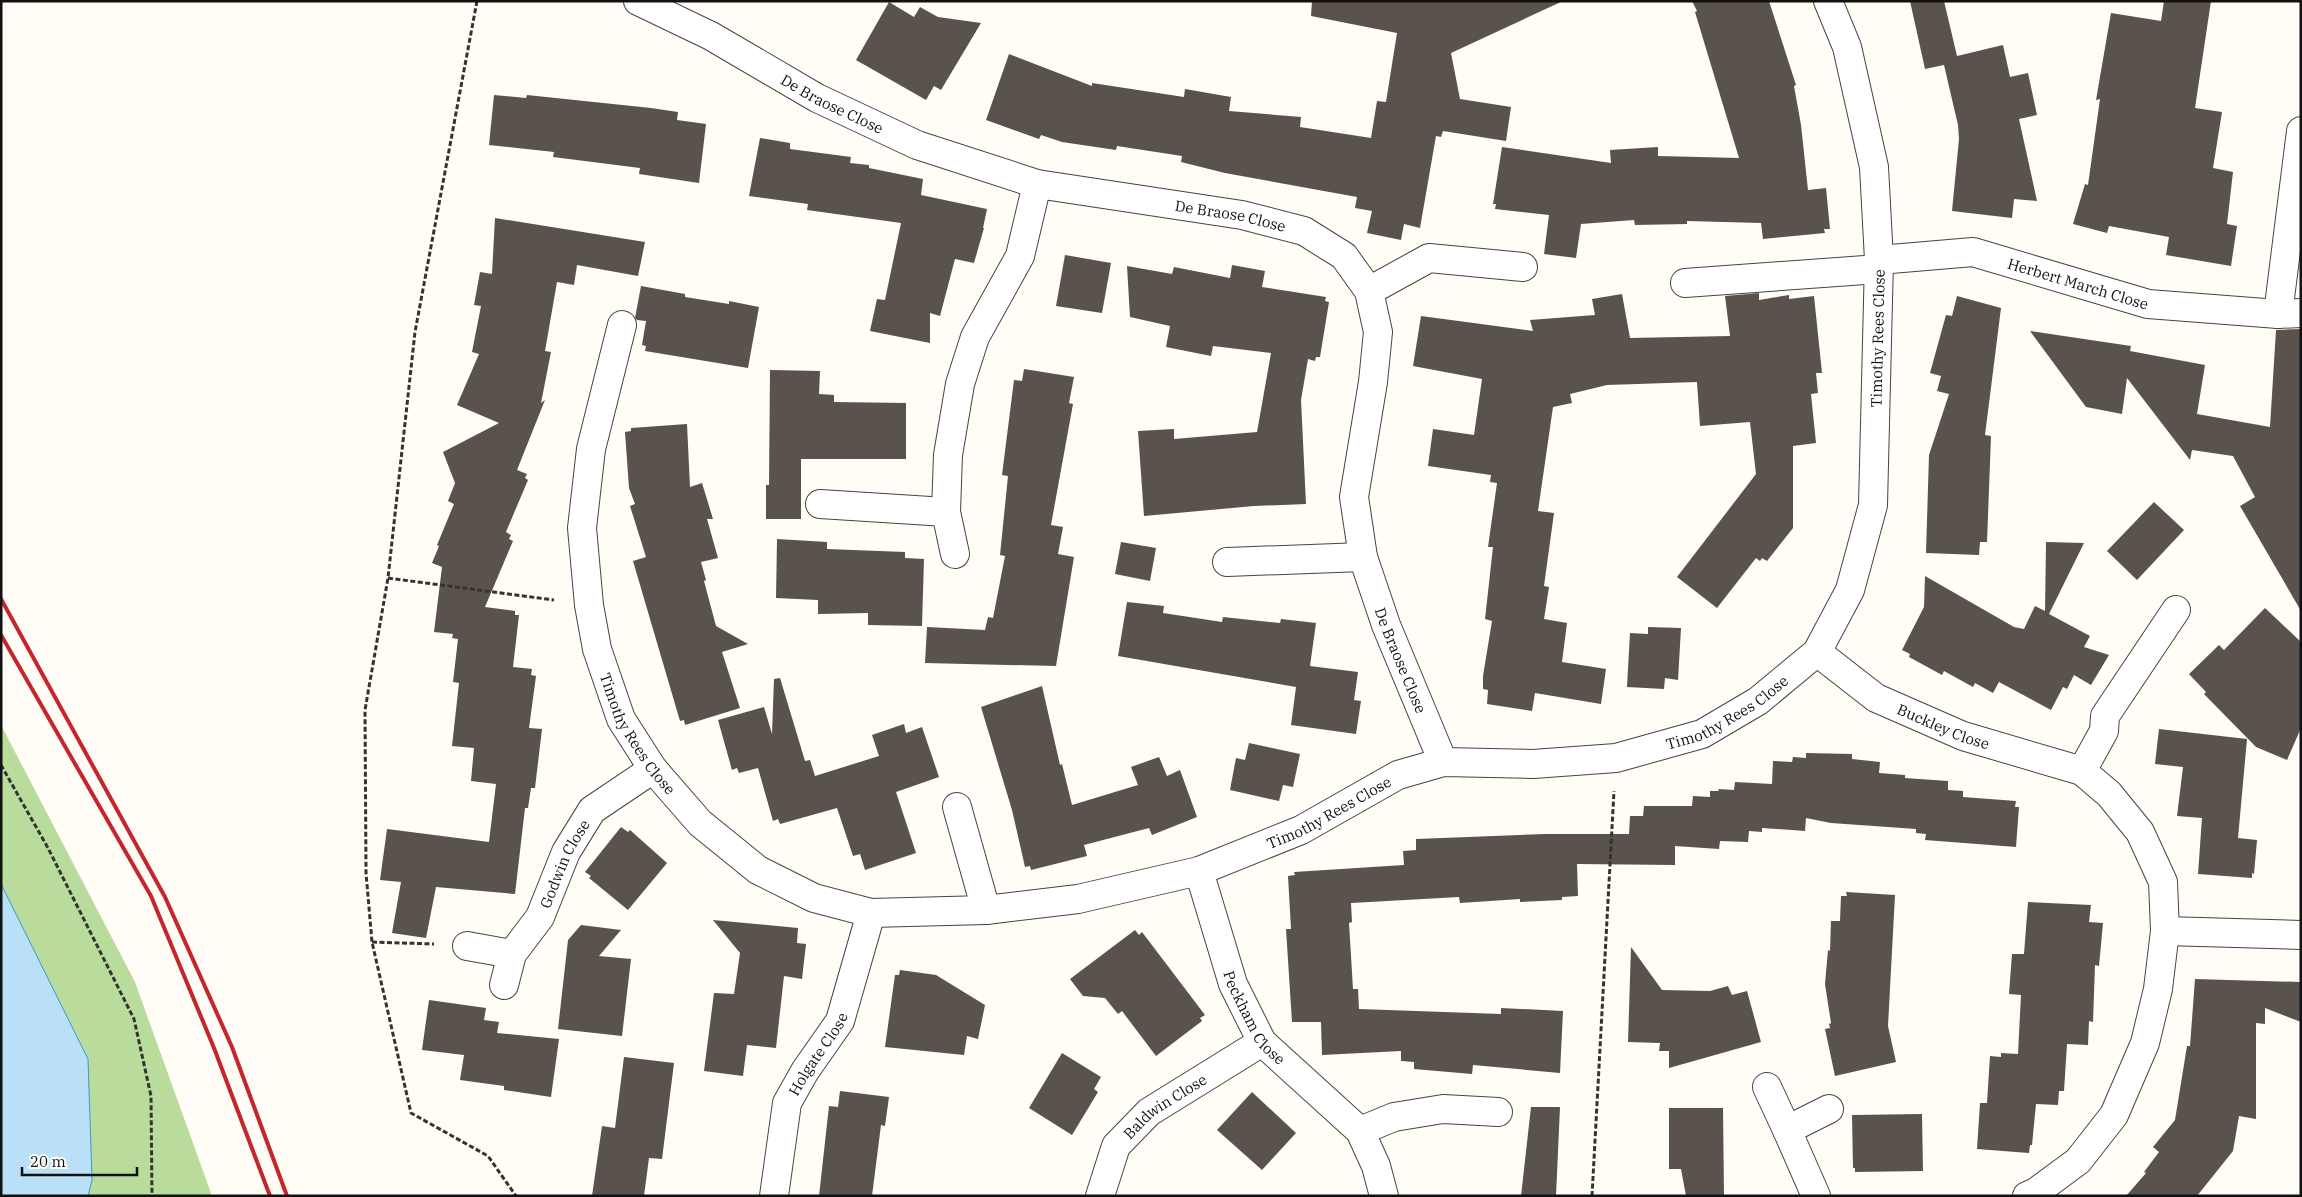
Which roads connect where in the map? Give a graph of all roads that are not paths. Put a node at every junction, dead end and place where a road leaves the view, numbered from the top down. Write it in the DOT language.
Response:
graph roads {
  1 [pos="638,1"];
  2 [pos="1828,1"];
  3 [pos="2301,131"];
  4 [pos="1037,184"];
  5 [pos="1879,264"];
  6 [pos="1523,267"];
  7 [pos="1685,283"];
  8 [pos="1370,291"];
  9 [pos="2289,314"];
  10 [pos="622,325"];
  11 [pos="820,504"];
  12 [pos="946,512"];
  13 [pos="955,554"];
  14 [pos="1363,557"];
  15 [pos="1227,562"];
  16 [pos="2176,610"];
  17 [pos="1817,652"];
  18 [pos="1443,762"];
  19 [pos="653,769"];
  20 [pos="2082,771"];
  21 [pos="957,807"];
  22 [pos="1199,870"];
  23 [pos="986,910"];
  24 [pos="872,913"];
  25 [pos="2165,931"];
  26 [pos="2301,936"];
  27 [pos="467,946"];
  28 [pos="512,954"];
  29 [pos="504,985"];
  30 [pos="1262,1042"];
  31 [pos="1767,1087"];
  32 [pos="1829,1109"];
  33 [pos="1498,1112"];
  34 [pos="1787,1130"];
  35 [pos="1360,1131"];
  36 [pos="2034,1194"];
  37 [pos="774,1196"];
  38 [pos="1100,1196"];
  39 [pos="1384,1196"];
  40 [pos="1816,1196"];
  1 -- 4 [label="street, De Braose Close"];
  2 -- 5 [label="street, Timothy Rees Close"];
  3 -- 9 [label="street, Herbert March Close"];
  4 -- 8 [label="street, De Braose Close"];
  4 -- 12 [label="street"];
  5 -- 7 [label="street, Herbert March Close"];
  5 -- 9 [label="street, Herbert March Close"];
  5 -- 17 [label="street, Timothy Rees Close"];
  6 -- 8 [label="street"];
  8 -- 14 [label="street, De Braose Close"];
  10 -- 19 [label="street, Timothy Rees Close"];
  11 -- 12 [label="street"];
  12 -- 13 [label="street"];
  14 -- 15 [label="street"];
  14 -- 18 [label="street, De Braose Close"];
  16 -- 20 [label="street"];
  17 -- 18 [label="street, Timothy Rees Close"];
  17 -- 20 [label="street, Buckley Close"];
  18 -- 22 [label="street, Timothy Rees Close"];
  19 -- 24 [label="street, Timothy Rees Close"];
  19 -- 28 [label="street, Godwin Close"];
  20 -- 25 [label="street, Buckley Close"];
  21 -- 23 [label="street"];
  22 -- 23 [label="street, Timothy Rees Close"];
  22 -- 30 [label="street, Peckham Close"];
  23 -- 24 [label="street, Timothy Rees Close"];
  24 -- 37 [label="street, Holgate Close"];
  25 -- 26 [label="street"];
  25 -- 36 [label="street, Buckley Close"];
  27 -- 28 [label="street"];
  28 -- 29 [label="street, Godwin Close"];
  30 -- 35 [label="street, Peckham Close"];
  30 -- 38 [label="street, Baldwin Close"];
  31 -- 34 [label="street"];
  32 -- 34 [label="street"];
  33 -- 35 [label="street"];
  34 -- 40 [label="street"];
  35 -- 39 [label="street, Peckham Close"];
}
